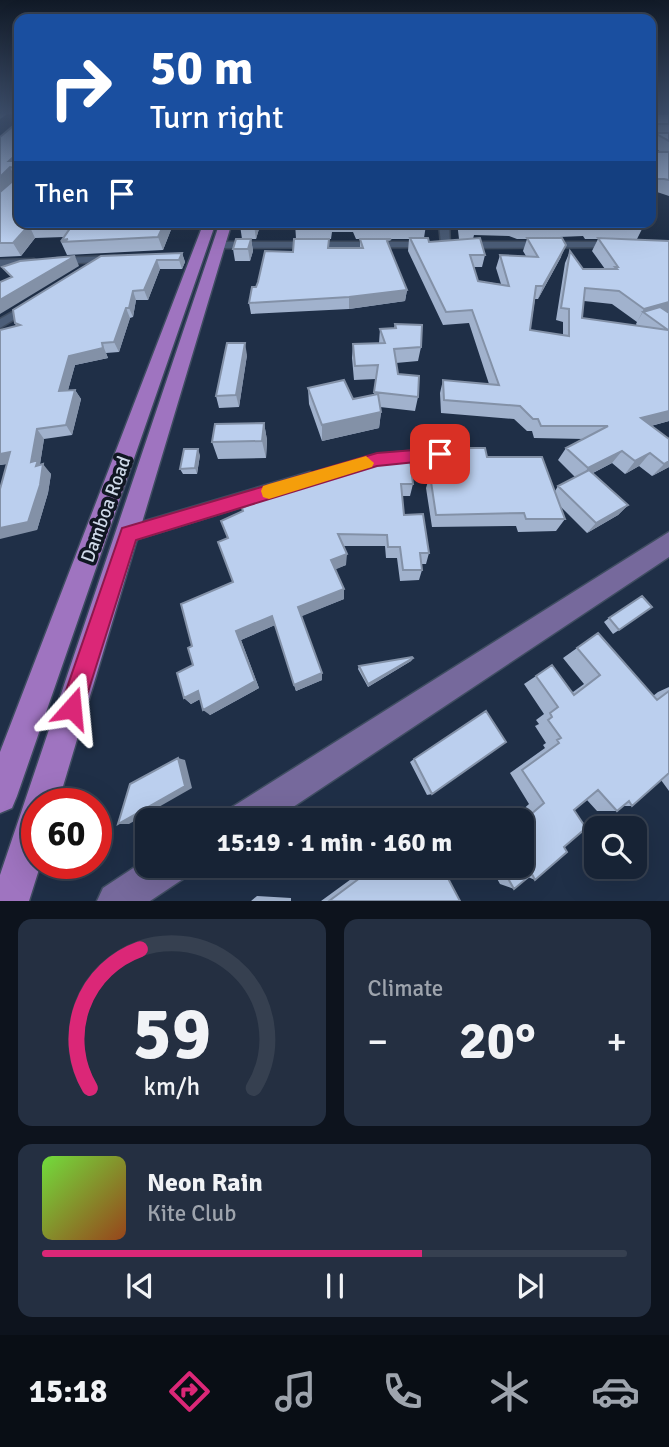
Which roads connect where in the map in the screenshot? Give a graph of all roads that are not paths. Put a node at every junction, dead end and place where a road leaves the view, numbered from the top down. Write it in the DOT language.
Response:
graph roads {
  1 [pos="207,228"];
  2 [pos="224,228"];
  3 [pos="445,228"];
  4 [pos="220,245"];
  5 [pos="446,245"];
  6 [pos="627,245"];
  7 [pos="102,259"];
  8 [pos="129,259"];
  9 [pos="20,262"];
  10 [pos="0,263"];
  11 [pos="0,271"];
  12 [pos="80,274"];
  13 [pos="46,295"];
  14 [pos="0,324"];
  15 [pos="440,454"];
  16 [pos="377,460"];
  17 [pos="326,475"];
  18 [pos="128,534"];
  19 [pos="669,543"];
  20 [pos="46,788"];
  21 [pos="0,796"];
  22 [pos="261,808"];
  23 [pos="21,867"];
  24 [pos="151,878"];
  25 [pos="10,901"];
  26 [pos="116,901"];
  1 -- 21 [label="main road, Damboa Road"];
  2 -- 4 [label="main road, Damboa Road"];
  3 -- 5 [label="street"];
  4 -- 5 [label="street"];
  4 -- 18 [label="main road, Damboa Road"];
  5 -- 6 [label="street"];
  7 -- 8 [label="street"];
  7 -- 9 [label="street"];
  7 -- 12 [label="street"];
  9 -- 10 [label="street"];
  9 -- 11 [label="street"];
  13 -- 14 [label="street"];
  15 -- 16 [label="street"];
  17 -- 18 [label="street"];
  18 -- 20 [label="main road, Damboa Road"];
  19 -- 22 [label="street"];
  23 -- 25 [label="main road"];
  24 -- 26 [label="street"];
}
